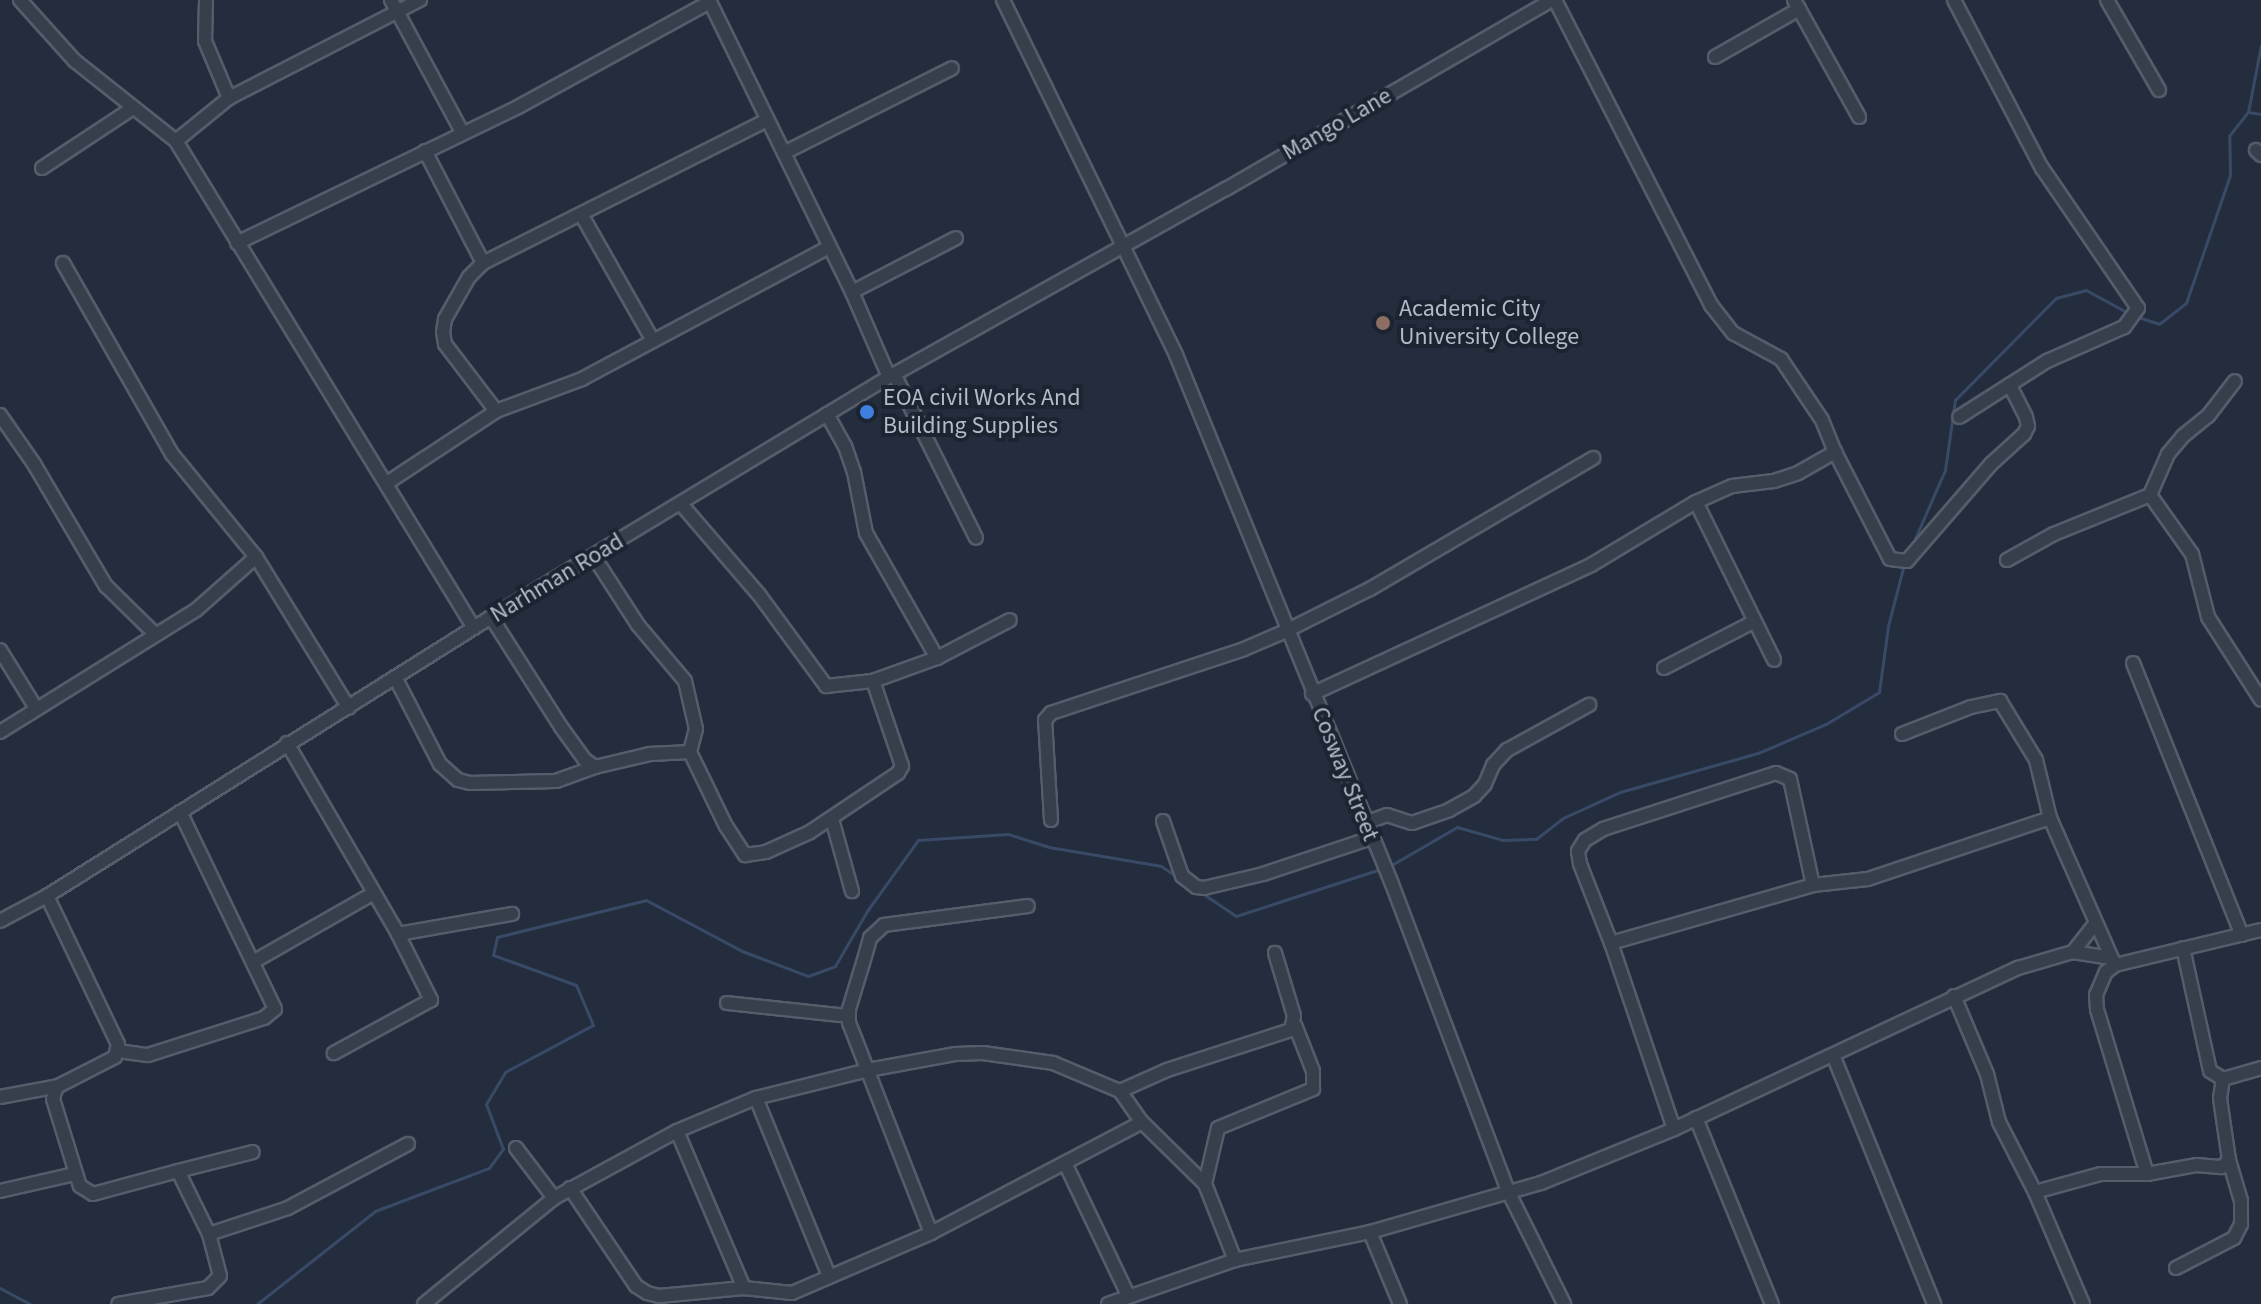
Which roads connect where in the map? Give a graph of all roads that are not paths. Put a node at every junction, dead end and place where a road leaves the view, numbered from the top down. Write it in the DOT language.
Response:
graph roads {
  1 [pos="20,0"];
  2 [pos="206,0"];
  3 [pos="420,0"];
  4 [pos="1003,0"];
  5 [pos="1554,0"];
  6 [pos="1954,0"];
  7 [pos="2107,0"];
  8 [pos="710,1"];
  9 [pos="1797,4"];
  10 [pos="394,6"];
  11 [pos="1715,57"];
  12 [pos="952,68"];
  13 [pos="2159,90"];
  14 [pos="229,98"];
  15 [pos="133,108"];
  16 [pos="1859,117"];
  17 [pos="767,120"];
  18 [pos="462,132"];
  19 [pos="176,141"];
  20 [pos="425,151"];
  21 [pos="784,153"];
  22 [pos="42,168"];
  23 [pos="581,214"];
  24 [pos="956,238"];
  25 [pos="237,243"];
  26 [pos="1121,246"];
  27 [pos="829,247"];
  28 [pos="63,263"];
  29 [pos="483,263"];
  30 [pos="852,292"];
  31 [pos="652,339"];
  32 [pos="892,376"];
  33 [pos="2235,381"];
  34 [pos="2010,385"];
  35 [pos="496,411"];
  36 [pos="827,414"];
  37 [pos="0,415"];
  38 [pos="1959,417"];
  39 [pos="1835,452"];
  40 [pos="1593,458"];
  41 [pos="387,483"];
  42 [pos="2150,495"];
  43 [pos="1696,502"];
  44 [pos="681,504"];
  45 [pos="976,538"];
  46 [pos="256,557"];
  47 [pos="594,557"];
  48 [pos="2007,560"];
  49 [pos="491,617"];
  50 [pos="1010,620"];
  51 [pos="1755,621"];
  52 [pos="474,628"];
  53 [pos="1286,631"];
  54 [pos="155,634"];
  55 [pos="0,650"];
  56 [pos="937,658"];
  57 [pos="1774,660"];
  58 [pos="2133,663"];
  59 [pos="1664,668"];
  60 [pos="395,677"];
  61 [pos="873,681"];
  62 [pos="1312,694"];
  63 [pos="2261,700"];
  64 [pos="1589,705"];
  65 [pos="36,708"];
  66 [pos="349,708"];
  67 [pos="0,732"];
  68 [pos="1902,734"];
  69 [pos="287,743"];
  70 [pos="690,752"];
  71 [pos="595,767"];
  72 [pos="180,812"];
  73 [pos="2050,818"];
  74 [pos="832,819"];
  75 [pos="1051,820"];
  76 [pos="1163,821"];
  77 [pos="1365,823"];
  78 [pos="1372,840"];
  79 [pos="1813,885"];
  80 [pos="852,891"];
  81 [pos="374,893"];
  82 [pos="47,896"];
  83 [pos="1028,906"];
  84 [pos="512,914"];
  85 [pos="0,921"];
  86 [pos="2095,924"];
  87 [pos="2261,930"];
  88 [pos="398,934"];
  89 [pos="2242,935"];
  90 [pos="1611,943"];
  91 [pos="2183,948"];
  92 [pos="2073,952"];
  93 [pos="1275,953"];
  94 [pos="253,962"];
  95 [pos="2113,962"];
  96 [pos="1954,996"];
  97 [pos="727,1003"];
  98 [pos="848,1016"];
  99 [pos="1295,1025"];
  100 [pos="118,1051"];
  101 [pos="334,1053"];
  102 [pos="1833,1055"];
  103 [pos="2261,1068"];
  104 [pos="868,1070"];
  105 [pos="2223,1079"];
  106 [pos="58,1086"];
  107 [pos="1120,1091"];
  108 [pos="0,1097"];
  109 [pos="756,1098"];
  110 [pos="1696,1118"];
  111 [pos="1142,1122"];
  112 [pos="1674,1129"];
  113 [pos="677,1131"];
  114 [pos="408,1144"];
  115 [pos="516,1148"];
  116 [pos="253,1152"];
  117 [pos="2229,1160"];
  118 [pos="1065,1163"];
  119 [pos="178,1171"];
  120 [pos="75,1174"];
  121 [pos="2147,1174"];
  122 [pos="1205,1184"];
  123 [pos="570,1188"];
  124 [pos="0,1191"];
  125 [pos="2035,1192"];
  126 [pos="1509,1193"];
  127 [pos="554,1198"];
  128 [pos="1370,1232"];
  129 [pos="931,1233"];
  130 [pos="209,1234"];
  131 [pos="1235,1260"];
  132 [pos="2176,1268"];
  133 [pos="829,1276"];
  134 [pos="744,1288"];
  135 [pos="1129,1297"];
  136 [pos="791,1299"];
  137 [pos="118,1304"];
  138 [pos="424,1304"];
  139 [pos="1108,1304"];
  140 [pos="1400,1304"];
  141 [pos="1564,1304"];
  142 [pos="1772,1304"];
  143 [pos="1934,1304"];
  144 [pos="2083,1304"];
  1 -- 15 [label="street"];
  2 -- 14 [label="street"];
  3 -- 10 [label="street"];
  4 -- 26 [label="street, Cosway Street"];
  5 -- 26 [label="street, Mango Lane"];
  5 -- 39 [label="street"];
  6 -- 34 [label="street"];
  7 -- 13 [label="street"];
  8 -- 17 [label="street"];
  8 -- 18 [label="street"];
  9 -- 11 [label="street"];
  9 -- 16 [label="street"];
  10 -- 14 [label="street"];
  10 -- 18 [label="street"];
  12 -- 21 [label="street"];
  14 -- 19 [label="street"];
  15 -- 19 [label="street"];
  15 -- 22 [label="street"];
  17 -- 21 [label="street"];
  17 -- 23 [label="street"];
  18 -- 20 [label="street"];
  19 -- 25 [label="street"];
  20 -- 25 [label="street"];
  20 -- 29 [label="street"];
  21 -- 27 [label="street"];
  23 -- 29 [label="street"];
  23 -- 31 [label="street"];
  24 -- 30 [label="street"];
  25 -- 41 [label="street"];
  26 -- 32 [label="street, Narhman Road"];
  26 -- 53 [label="street, Cosway Street"];
  27 -- 30 [label="street"];
  27 -- 31 [label="street"];
  28 -- 46 [label="street"];
  29 -- 35 [label="street"];
  30 -- 32 [label="street"];
  31 -- 35 [label="street"];
  32 -- 36 [label="street, Narhman Road"];
  32 -- 45 [label="street"];
  33 -- 42 [label="street"];
  34 -- 38 [label="street"];
  34 -- 39 [label="street"];
  35 -- 41 [label="street"];
  36 -- 44 [label="street, Narhman Road"];
  36 -- 56 [label="street"];
  37 -- 54 [label="street"];
  39 -- 43 [label="street"];
  40 -- 53 [label="street"];
  41 -- 52 [label="street"];
  42 -- 48 [label="street"];
  42 -- 63 [label="street"];
  43 -- 51 [label="street"];
  43 -- 62 [label="street"];
  44 -- 47 [label="street, Narhman Road"];
  44 -- 61 [label="street"];
  46 -- 54 [label="street"];
  46 -- 66 [label="street"];
  47 -- 49 [label="street, Narhman Road"];
  47 -- 70 [label="street"];
  49 -- 52 [label="street, Narhman Road"];
  49 -- 71 [label="street"];
  50 -- 56 [label="street"];
  51 -- 57 [label="street"];
  51 -- 59 [label="street"];
  52 -- 60 [label="street, Narhman Road"];
  53 -- 62 [label="street, Cosway Street"];
  53 -- 75 [label="street"];
  54 -- 65 [label="street"];
  55 -- 65 [label="street"];
  56 -- 61 [label="street"];
  58 -- 89 [label="street"];
  60 -- 66 [label="street, Narhman Road"];
  60 -- 71 [label="street"];
  61 -- 74 [label="street"];
  62 -- 77 [label="street, Cosway Street"];
  64 -- 77 [label="street"];
  65 -- 67 [label="street"];
  66 -- 69 [label="street, Narhman Road"];
  68 -- 73 [label="street"];
  69 -- 72 [label="street, Narhman Road"];
  69 -- 81 [label="street"];
  70 -- 71 [label="street"];
  70 -- 74 [label="street"];
  72 -- 82 [label="street, Narhman Road"];
  72 -- 94 [label="street"];
  73 -- 79 [label="street"];
  73 -- 86 [label="street"];
  74 -- 80 [label="street"];
  76 -- 78 [label="street"];
  77 -- 78 [label="street, Cosway Street"];
  78 -- 126 [label="street, Cosway Street"];
  79 -- 90 [label="street"];
  79 -- 90 [label="street"];
  81 -- 88 [label="street"];
  81 -- 94 [label="street"];
  82 -- 85 [label="street, Narhman Road"];
  82 -- 100 [label="street"];
  83 -- 98 [label="street"];
  84 -- 88 [label="street"];
  86 -- 92 [label="street"];
  86 -- 95 [label="street"];
  87 -- 89 [label="street"];
  88 -- 101 [label="street"];
  89 -- 91 [label="street"];
  90 -- 112 [label="street"];
  91 -- 95 [label="street"];
  91 -- 105 [label="street"];
  92 -- 95 [label="street"];
  92 -- 96 [label="street"];
  93 -- 99 [label="street"];
  94 -- 100 [label="street"];
  95 -- 121 [label="street"];
  96 -- 102 [label="street"];
  96 -- 125 [label="street"];
  97 -- 98 [label="street"];
  98 -- 104 [label="street"];
  99 -- 107 [label="street"];
  99 -- 122 [label="street"];
  100 -- 106 [label="street"];
  102 -- 110 [label="street"];
  102 -- 143 [label="street"];
  103 -- 105 [label="street"];
  104 -- 107 [label="street"];
  104 -- 109 [label="street"];
  104 -- 129 [label="street"];
  105 -- 117 [label="street"];
  106 -- 108 [label="street"];
  106 -- 120 [label="street"];
  107 -- 111 [label="street"];
  109 -- 113 [label="street"];
  109 -- 133 [label="street"];
  110 -- 112 [label="street"];
  110 -- 142 [label="street"];
  111 -- 118 [label="street"];
  111 -- 122 [label="street"];
  112 -- 126 [label="street"];
  113 -- 123 [label="street"];
  113 -- 134 [label="street"];
  114 -- 130 [label="street"];
  115 -- 127 [label="street"];
  116 -- 119 [label="street"];
  117 -- 121 [label="street"];
  117 -- 132 [label="street"];
  118 -- 129 [label="street"];
  118 -- 135 [label="street"];
  119 -- 120 [label="street"];
  119 -- 130 [label="street"];
  120 -- 124 [label="street"];
  121 -- 125 [label="street"];
  122 -- 131 [label="street"];
  123 -- 127 [label="street"];
  123 -- 134 [label="street"];
  125 -- 144 [label="street"];
  126 -- 128 [label="street"];
  126 -- 141 [label="street, Cosway Street"];
  127 -- 138 [label="street"];
  128 -- 131 [label="street"];
  128 -- 140 [label="street"];
  129 -- 133 [label="street"];
  130 -- 137 [label="street"];
  131 -- 135 [label="street"];
  133 -- 136 [label="street"];
  134 -- 136 [label="street"];
  135 -- 139 [label="street"];
}
